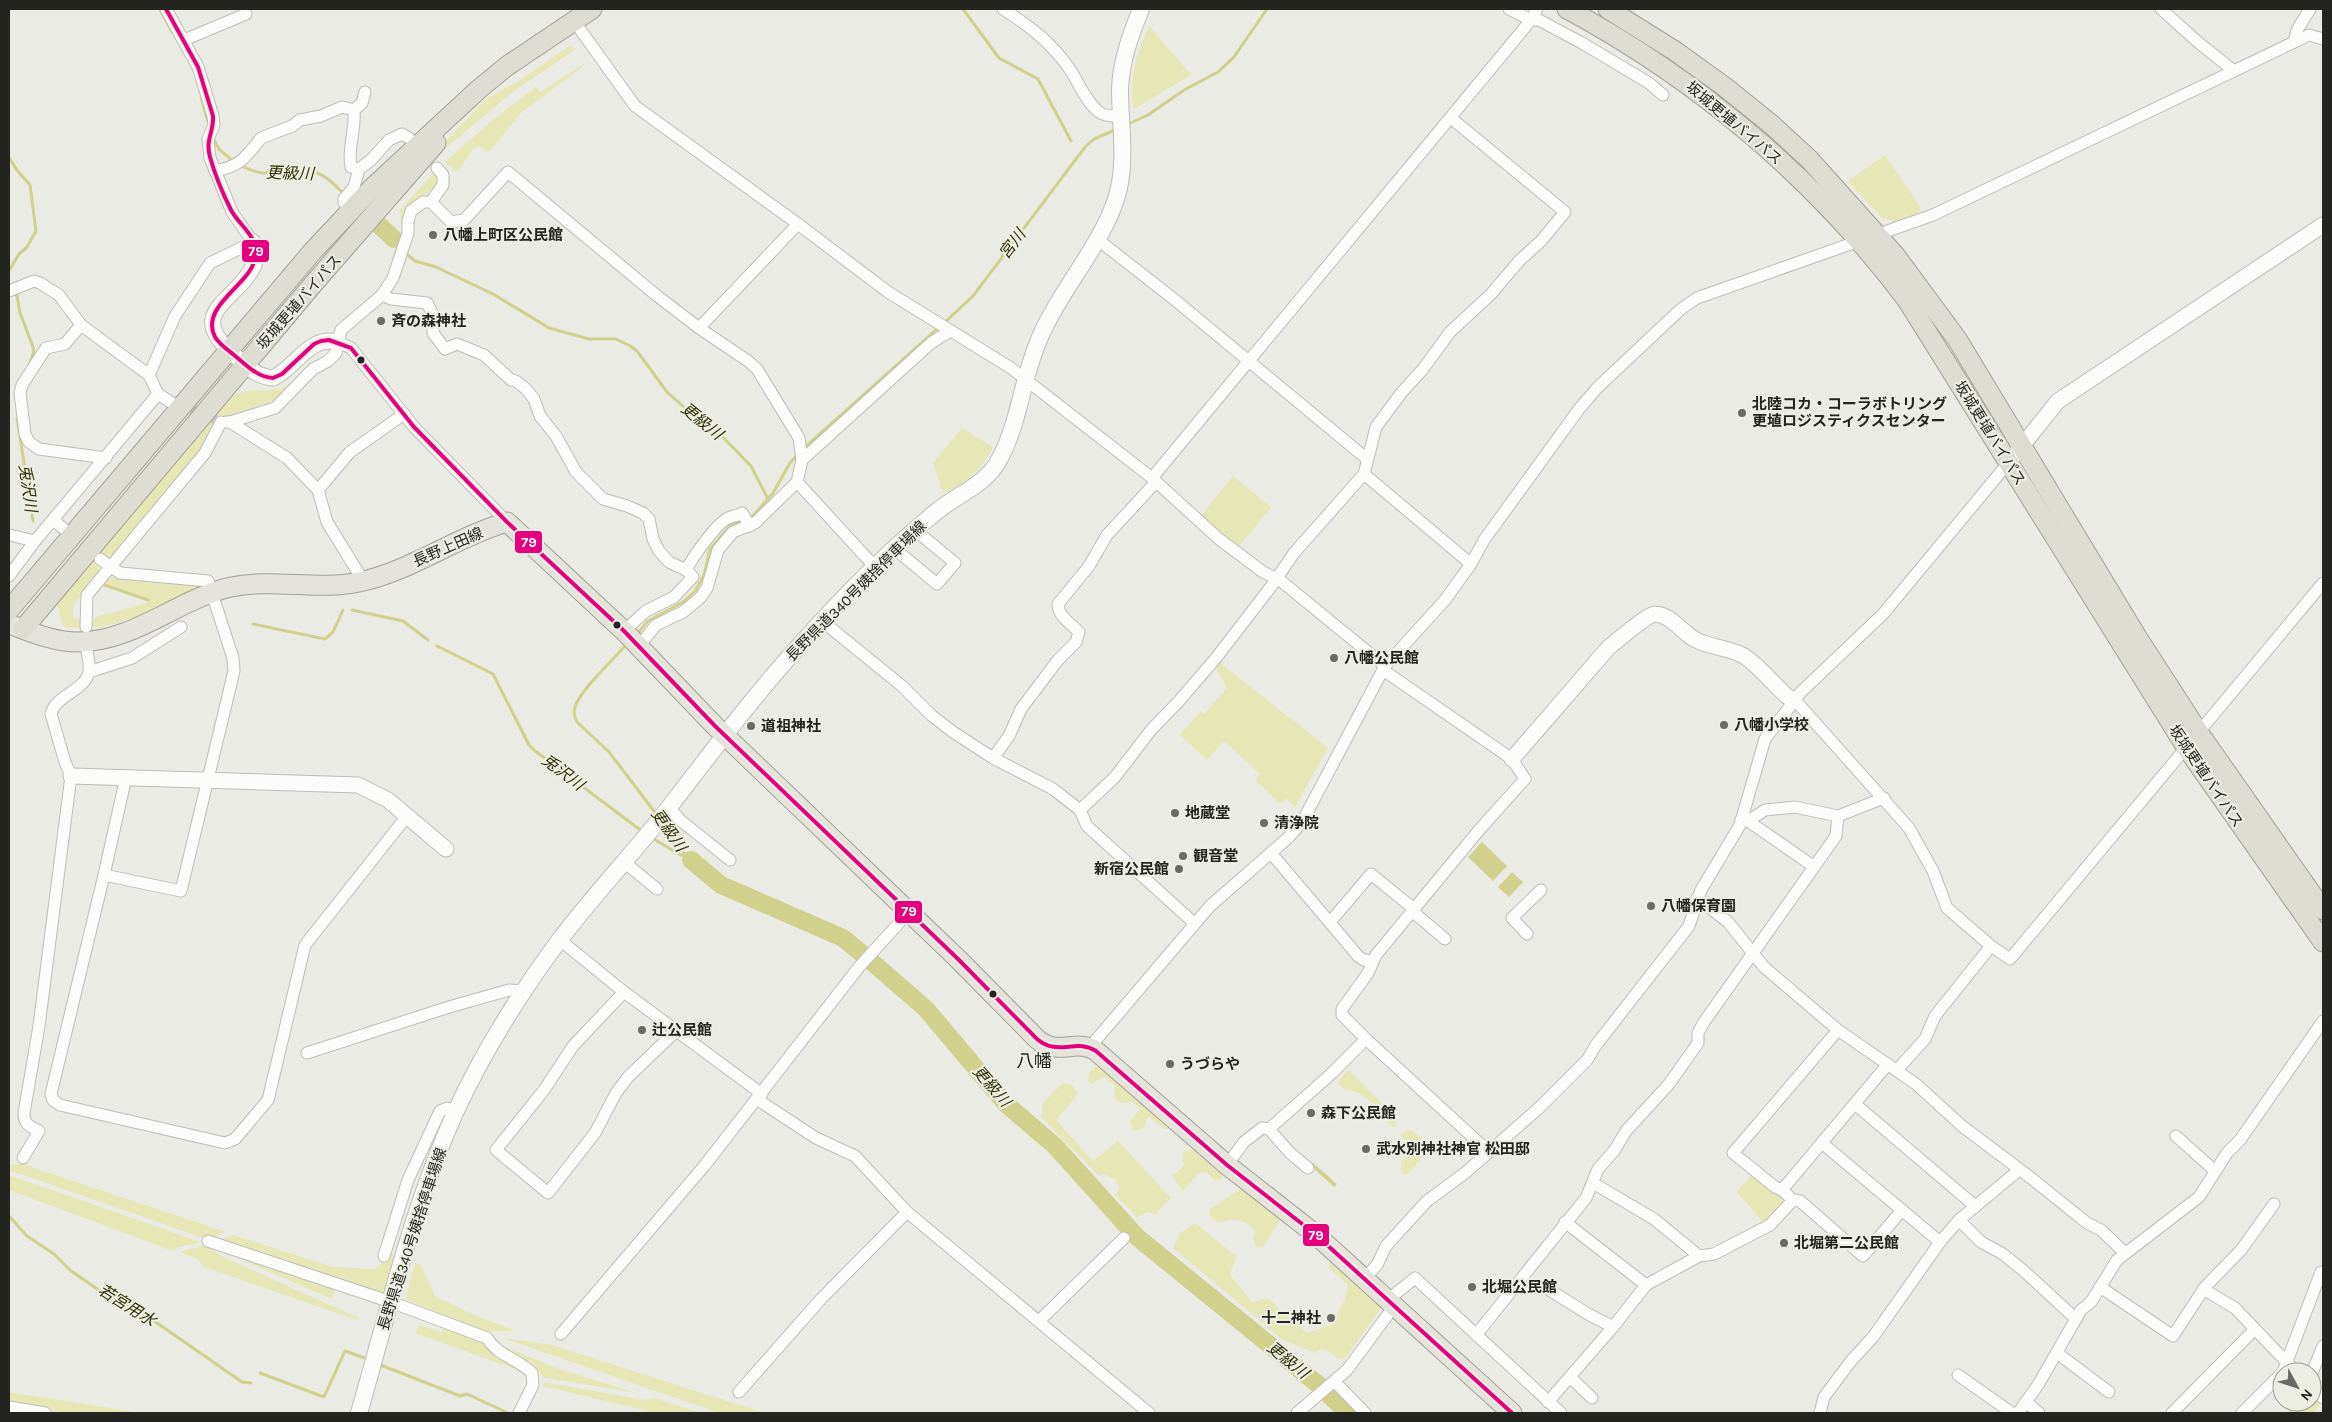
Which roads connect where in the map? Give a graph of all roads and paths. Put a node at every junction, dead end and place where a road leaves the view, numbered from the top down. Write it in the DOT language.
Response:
graph roads {
  1 [pos="166,9"];
  2 [pos="592,9"];
  3 [pos="1003,9"];
  4 [pos="1141,9"];
  5 [pos="1509,9"];
  6 [pos="1537,9"];
  7 [pos="1567,9"];
  8 [pos="1608,9"];
  9 [pos="2161,9"];
  10 [pos="2310,9"];
  11 [pos="246,14"];
  12 [pos="1531,20"];
  13 [pos="574,21"];
  14 [pos="2323,39"];
  15 [pos="184,40"];
  16 [pos="2294,42"];
  17 [pos="528,53"];
  18 [pos="2234,71"];
  19 [pos="364,92"];
  20 [pos="1663,96"];
  21 [pos="354,110"];
  22 [pos="1451,118"];
  23 [pos="1122,123"];
  24 [pos="409,138"];
  25 [pos="359,168"];
  26 [pos="437,168"];
  27 [pos="215,170"];
  28 [pos="431,202"];
  29 [pos="352,209"];
  30 [pos="798,224"];
  31 [pos="2323,225"];
  32 [pos="1878,236"];
  33 [pos="1097,239"];
  34 [pos="1859,241"];
  35 [pos="253,242"];
  36 [pos="11,290"];
  37 [pos="382,295"];
  38 [pos="82,325"];
  39 [pos="699,328"];
  40 [pos="949,330"];
  41 [pos="338,342"];
  42 [pos="229,351"];
  43 [pos="1248,360"];
  44 [pos="245,365"];
  45 [pos="149,375"];
  46 [pos="1025,379"];
  47 [pos="158,394"];
  48 [pos="172,402"];
  49 [pos="404,414"];
  50 [pos="223,421"];
  51 [pos="2021,446"];
  52 [pos="106,458"];
  53 [pos="802,459"];
  54 [pos="1367,459"];
  55 [pos="2009,462"];
  56 [pos="1364,474"];
  57 [pos="1154,480"];
  58 [pos="797,482"];
  59 [pos="318,490"];
  60 [pos="53,520"];
  61 [pos="747,521"];
  62 [pos="507,522"];
  63 [pos="64,530"];
  64 [pos="915,530"];
  65 [pos="9,535"];
  66 [pos="35,541"];
  67 [pos="895,549"];
  68 [pos="100,559"];
  69 [pos="1471,564"];
  70 [pos="110,567"];
  71 [pos="875,567"];
  72 [pos="686,570"];
  73 [pos="9,576"];
  74 [pos="1276,579"];
  75 [pos="360,582"];
  76 [pos="2323,583"];
  77 [pos="212,592"];
  78 [pos="9,610"];
  79 [pos="822,621"];
  80 [pos="16,627"];
  81 [pos="86,627"];
  82 [pos="181,627"];
  83 [pos="632,639"];
  84 [pos="87,651"];
  85 [pos="1384,668"];
  86 [pos="89,672"];
  87 [pos="1794,699"];
  88 [pos="2199,733"];
  89 [pos="725,736"];
  90 [pos="2186,747"];
  91 [pos="993,758"];
  92 [pos="1512,759"];
  93 [pos="71,776"];
  94 [pos="126,777"];
  95 [pos="209,779"];
  96 [pos="1884,798"];
  97 [pos="668,809"];
  98 [pos="1080,810"];
  99 [pos="407,816"];
  100 [pos="1838,816"];
  101 [pos="1745,820"];
  102 [pos="446,849"];
  103 [pos="1270,853"];
  104 [pos="730,860"];
  105 [pos="624,862"];
  106 [pos="1813,866"];
  107 [pos="104,875"];
  108 [pos="657,889"];
  109 [pos="1541,890"];
  110 [pos="1697,898"];
  111 [pos="1413,910"];
  112 [pos="2323,910"];
  113 [pos="909,912"];
  114 [pos="1330,922"];
  115 [pos="1194,923"];
  116 [pos="1527,934"];
  117 [pos="1445,939"];
  118 [pos="560,940"];
  119 [pos="2323,942"];
  120 [pos="1990,946"];
  121 [pos="1754,951"];
  122 [pos="1373,962"];
  123 [pos="524,991"];
  124 [pos="624,992"];
  125 [pos="2323,1021"];
  126 [pos="1838,1030"];
  127 [pos="676,1031"];
  128 [pos="1366,1039"];
  129 [pos="1090,1047"];
  130 [pos="307,1053"];
  131 [pos="1892,1067"];
  132 [pos="760,1097"];
  133 [pos="1855,1104"];
  134 [pos="456,1110"];
  135 [pos="1269,1129"];
  136 [pos="2176,1136"];
  137 [pos="1822,1143"];
  138 [pos="1489,1152"];
  139 [pos="24,1158"];
  140 [pos="1227,1165"];
  141 [pos="1308,1168"];
  142 [pos="2019,1170"];
  143 [pos="2215,1171"];
  144 [pos="1593,1184"];
  145 [pos="1782,1190"];
  146 [pos="1792,1200"];
  147 [pos="2274,1204"];
  148 [pos="1975,1206"];
  149 [pos="1902,1210"];
  150 [pos="907,1212"];
  151 [pos="1959,1220"];
  152 [pos="1565,1222"];
  153 [pos="1124,1238"];
  154 [pos="208,1241"];
  155 [pos="1940,1242"];
  156 [pos="2125,1253"];
  157 [pos="384,1256"];
  158 [pos="1699,1256"];
  159 [pos="2321,1272"];
  160 [pos="1365,1278"];
  161 [pos="1646,1284"];
  162 [pos="2100,1287"];
  163 [pos="2204,1289"];
  164 [pos="1552,1291"];
  165 [pos="1392,1302"];
  166 [pos="390,1306"];
  167 [pos="2076,1319"];
  168 [pos="1039,1321"];
  169 [pos="1613,1328"];
  170 [pos="2255,1329"];
  171 [pos="561,1334"];
  172 [pos="1476,1335"];
  173 [pos="2323,1346"];
  174 [pos="2058,1353"];
  175 [pos="2279,1362"];
  176 [pos="2287,1362"];
  177 [pos="2316,1362"];
  178 [pos="1958,1376"];
  179 [pos="1570,1377"];
  180 [pos="2272,1382"];
  181 [pos="1334,1383"];
  182 [pos="739,1392"];
  183 [pos="2109,1392"];
  184 [pos="1592,1398"];
  185 [pos="1548,1402"];
  186 [pos="2026,1402"];
  187 [pos="9,1407"];
  188 [pos="45,1413"];
  189 [pos="359,1413"];
  190 [pos="519,1413"];
  191 [pos="1149,1413"];
  192 [pos="1297,1413"];
  193 [pos="1365,1413"];
  194 [pos="1512,1413"];
  195 [pos="1561,1413"];
  196 [pos="1820,1413"];
  197 [pos="2012,1413"];
  198 [pos="2018,1413"];
  199 [pos="2039,1413"];
  200 [pos="2172,1413"];
  201 [pos="2242,1413"];
  1 -- 15 [label="street"];
  2 -- 13 [label="highway, 坂城更埴バイパス"];
  3 -- 23 [label="street"];
  4 -- 23 [label="main road, 長野県道340号姨捨停車場線"];
  5 -- 12 [label="street"];
  6 -- 12 [label="street"];
  7 -- 34 [label="highway, 坂城更埴バイパス"];
  8 -- 32 [label="highway, 坂城更埴バイパス"];
  9 -- 18 [label="street"];
  10 -- 16 [label="street"];
  11 -- 15 [label="street"];
  12 -- 20 [label="street"];
  12 -- 22 [label="street"];
  13 -- 17 [label="highway, 坂城更埴バイパス"];
  13 -- 30 [label="street"];
  14 -- 16 [label="street"];
  15 -- 27 [label="street"];
  16 -- 18 [label="street"];
  17 -- 29 [label="highway, 坂城更埴バイパス"];
  17 -- 44 [label="highway, 坂城更埴バイパス"];
  18 -- 32 [label="street"];
  19 -- 21 [label="street"];
  21 -- 25 [label="street"];
  21 -- 27 [label="street"];
  22 -- 43 [label="street"];
  22 -- 54 [label="street"];
  23 -- 33 [label="main road, 長野県道340号姨捨停車場線"];
  24 -- 25 [label="street"];
  25 -- 29 [label="street"];
  26 -- 28 [label="street"];
  27 -- 35 [label="street"];
  28 -- 37 [label="street"];
  28 -- 39 [label="street"];
  29 -- 42 [label="highway, 坂城更埴バイパス"];
  30 -- 39 [label="street"];
  30 -- 40 [label="street"];
  31 -- 51 [label="street"];
  32 -- 34 [label="street"];
  32 -- 51 [label="highway, 坂城更埴バイパス"];
  33 -- 43 [label="street"];
  33 -- 46 [label="main road, 長野県道340号姨捨停車場線"];
  34 -- 55 [label="highway, 坂城更埴バイパス"];
  34 -- 69 [label="street"];
  35 -- 42 [label="street"];
  35 -- 45 [label="street"];
  36 -- 38 [label="street"];
  37 -- 41 [label="street"];
  37 -- 72 [label="street"];
  38 -- 45 [label="street"];
  38 -- 52 [label="street"];
  39 -- 53 [label="street"];
  40 -- 46 [label="street"];
  40 -- 53 [label="street"];
  41 -- 44 [label="street"];
  41 -- 49 [label="street"];
  41 -- 50 [label="street"];
  42 -- 44 [label="street"];
  42 -- 78 [label="highway, 坂城更埴バイパス"];
  43 -- 54 [label="street"];
  43 -- 57 [label="street"];
  44 -- 80 [label="highway, 坂城更埴バイパス"];
  45 -- 47 [label="street"];
  46 -- 57 [label="street"];
  46 -- 64 [label="main road, 長野県道340号姨捨停車場線"];
  47 -- 48 [label="street"];
  47 -- 52 [label="street"];
  49 -- 59 [label="street"];
  49 -- 62 [label="street"];
  50 -- 59 [label="street"];
  50 -- 70 [label="street"];
  51 -- 55 [label="street"];
  51 -- 88 [label="highway, 坂城更埴バイパス"];
  52 -- 60 [label="street"];
  53 -- 58 [label="street"];
  54 -- 56 [label="street"];
  55 -- 87 [label="street"];
  55 -- 90 [label="highway, 坂城更埴バイパス"];
  56 -- 69 [label="street"];
  56 -- 74 [label="street"];
  57 -- 74 [label="street"];
  57 -- 91 [label="street"];
  58 -- 61 [label="street"];
  58 -- 71 [label="street"];
  59 -- 75 [label="street"];
  60 -- 63 [label="street"];
  60 -- 66 [label="street"];
  61 -- 72 [label="street"];
  61 -- 83 [label="street"];
  62 -- 75 [label="main road, 長野上田線"];
  62 -- 83 [label="main road"];
  64 -- 67 [label="main road, 長野県道340号姨捨停車場線"];
  64 -- 67 [label="street"];
  65 -- 66 [label="street"];
  66 -- 73 [label="street"];
  67 -- 71 [label="main road, 長野県道340号姨捨停車場線"];
  68 -- 70 [label="street"];
  69 -- 85 [label="street"];
  70 -- 77 [label="street"];
  70 -- 81 [label="street"];
  71 -- 79 [label="main road, 長野県道340号姨捨停車場線"];
  72 -- 83 [label="street"];
  74 -- 85 [label="street"];
  74 -- 98 [label="street"];
  75 -- 77 [label="main road, 長野上田線"];
  76 -- 88 [label="street"];
  77 -- 80 [label="main road, 長野上田線"];
  77 -- 95 [label="street"];
  79 -- 89 [label="main road, 長野県道340号姨捨停車場線"];
  79 -- 91 [label="street"];
  82 -- 86 [label="street"];
  83 -- 89 [label="main road"];
  84 -- 86 [label="street"];
  85 -- 92 [label="street"];
  85 -- 103 [label="street"];
  86 -- 93 [label="street"];
  87 -- 92 [label="street"];
  87 -- 96 [label="street"];
  87 -- 101 [label="street"];
  88 -- 90 [label="street"];
  88 -- 112 [label="highway, 坂城更埴バイパス"];
  89 -- 97 [label="main road, 長野県道340号姨捨停車場線"];
  89 -- 113 [label="main road"];
  90 -- 119 [label="highway, 坂城更埴バイパス"];
  90 -- 120 [label="street"];
  91 -- 98 [label="street"];
  92 -- 111 [label="street"];
  93 -- 94 [label="street"];
  93 -- 139 [label="street"];
  94 -- 95 [label="street"];
  94 -- 107 [label="street"];
  95 -- 99 [label="street"];
  95 -- 107 [label="street"];
  96 -- 100 [label="street"];
  96 -- 120 [label="street"];
  97 -- 104 [label="street"];
  97 -- 105 [label="main road, 長野県道340号姨捨停車場線"];
  98 -- 115 [label="street"];
  99 -- 102 [label="street"];
  99 -- 107 [label="street"];
  100 -- 101 [label="street"];
  100 -- 106 [label="street"];
  101 -- 106 [label="street"];
  101 -- 110 [label="street"];
  103 -- 114 [label="street"];
  103 -- 115 [label="street"];
  105 -- 108 [label="street"];
  105 -- 118 [label="main road, 長野県道340号姨捨停車場線"];
  106 -- 121 [label="street"];
  109 -- 116 [label="street"];
  110 -- 121 [label="street"];
  110 -- 138 [label="street"];
  111 -- 114 [label="street"];
  111 -- 117 [label="street"];
  111 -- 122 [label="street"];
  113 -- 129 [label="main road"];
  113 -- 132 [label="street"];
  114 -- 122 [label="street"];
  115 -- 129 [label="street"];
  118 -- 123 [label="main road, 長野県道340号姨捨停車場線"];
  118 -- 124 [label="street"];
  120 -- 131 [label="street"];
  121 -- 126 [label="street"];
  121 -- 144 [label="street"];
  122 -- 128 [label="street"];
  123 -- 130 [label="street"];
  123 -- 134 [label="main road, 長野県道340号姨捨停車場線"];
  124 -- 127 [label="street"];
  124 -- 127 [label="street"];
  125 -- 143 [label="street"];
  126 -- 131 [label="street"];
  126 -- 145 [label="street"];
  127 -- 132 [label="street"];
  128 -- 135 [label="street"];
  128 -- 138 [label="street"];
  129 -- 140 [label="main road"];
  131 -- 133 [label="street"];
  131 -- 142 [label="street"];
  132 -- 150 [label="street"];
  132 -- 171 [label="street"];
  133 -- 137 [label="street"];
  133 -- 148 [label="street"];
  134 -- 157 [label="street"];
  134 -- 166 [label="main road, 長野県道340号姨捨停車場線"];
  135 -- 140 [label="street"];
  135 -- 141 [label="street"];
  136 -- 143 [label="street"];
  137 -- 145 [label="street"];
  137 -- 149 [label="street"];
  138 -- 160 [label="street"];
  140 -- 160 [label="main road"];
  142 -- 148 [label="street"];
  142 -- 156 [label="street"];
  143 -- 156 [label="street"];
  144 -- 152 [label="street"];
  144 -- 158 [label="street"];
  145 -- 146 [label="street"];
  146 -- 149 [label="street"];
  146 -- 158 [label="street"];
  147 -- 163 [label="street"];
  148 -- 151 [label="street"];
  149 -- 155 [label="street"];
  150 -- 168 [label="street"];
  150 -- 182 [label="street"];
  151 -- 155 [label="street"];
  151 -- 167 [label="street"];
  152 -- 161 [label="street"];
  152 -- 172 [label="street"];
  153 -- 168 [label="street"];
  154 -- 166 [label="street"];
  155 -- 196 [label="street"];
  156 -- 162 [label="street"];
  158 -- 161 [label="street"];
  159 -- 176 [label="street"];
  160 -- 165 [label="main road"];
  161 -- 169 [label="street"];
  162 -- 163 [label="street"];
  162 -- 167 [label="street"];
  163 -- 170 [label="street"];
  164 -- 169 [label="street"];
  165 -- 172 [label="street"];
  165 -- 181 [label="street"];
  165 -- 194 [label="main road"];
  166 -- 189 [label="main road, 長野県道340号姨捨停車場線"];
  166 -- 190 [label="street"];
  167 -- 174 [label="street"];
  168 -- 191 [label="street"];
  169 -- 179 [label="street"];
  170 -- 175 [label="street"];
  170 -- 200 [label="street"];
  172 -- 185 [label="street"];
  173 -- 177 [label="street"];
  174 -- 183 [label="street"];
  174 -- 186 [label="street"];
  178 -- 197 [label="street"];
  179 -- 184 [label="street"];
  179 -- 185 [label="street"];
  180 -- 201 [label="street"];
  181 -- 192 [label="street"];
  181 -- 193 [label="street"];
  185 -- 195 [label="street"];
  186 -- 198 [label="street"];
  186 -- 199 [label="street"];
  187 -- 188 [label="street"];
}
